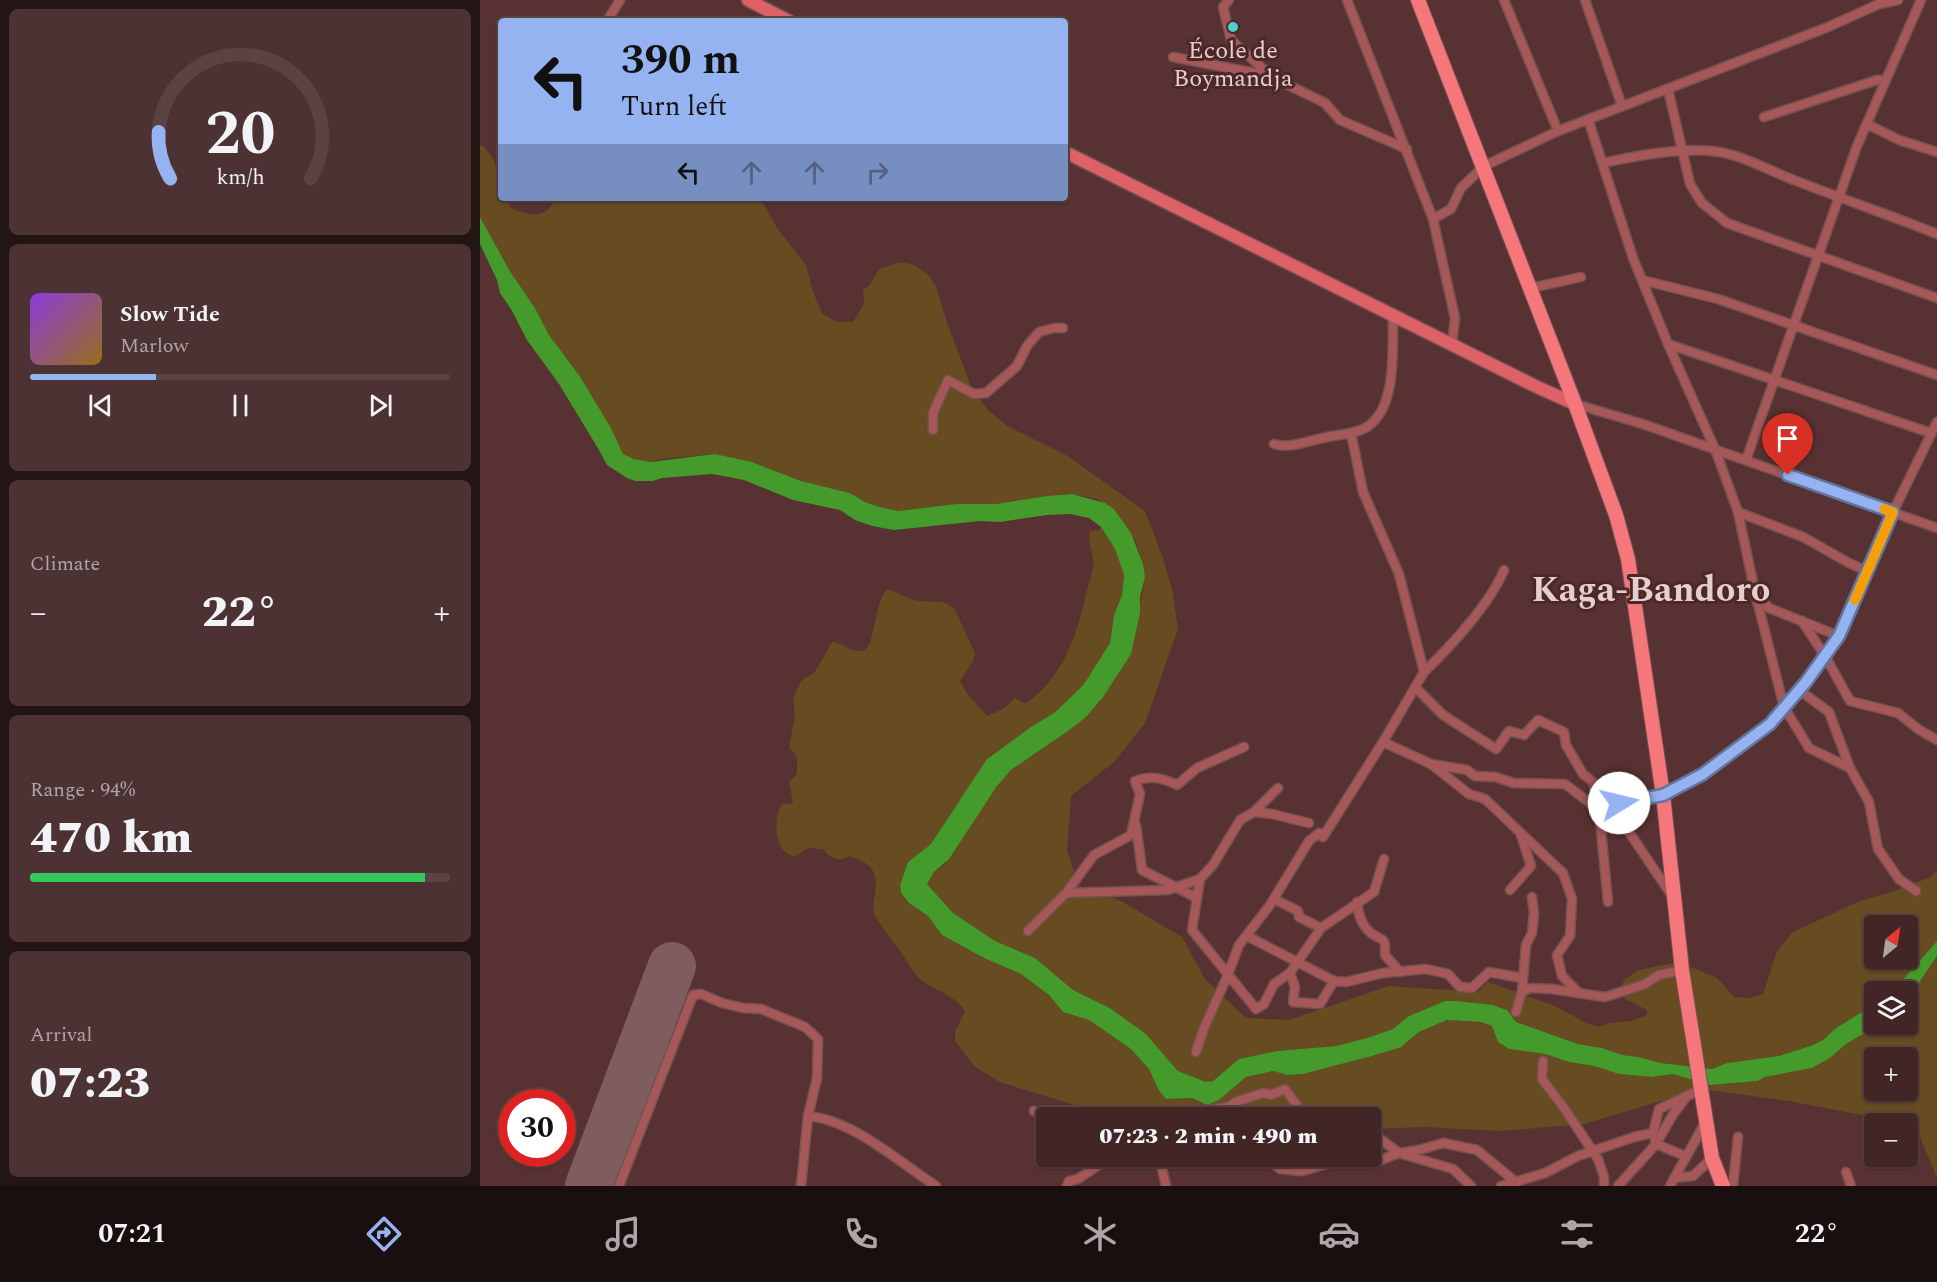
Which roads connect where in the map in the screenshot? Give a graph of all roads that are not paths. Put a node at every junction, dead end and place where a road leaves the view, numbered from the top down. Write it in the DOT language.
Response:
graph roads {
  1 [pos="620,0"];
  2 [pos="748,0"];
  3 [pos="1229,0"];
  4 [pos="1347,0"];
  5 [pos="1418,0"];
  6 [pos="1504,0"];
  7 [pos="1585,0"];
  8 [pos="1898,0"];
  9 [pos="1922,0"];
  10 [pos="609,18"];
  11 [pos="783,18"];
  12 [pos="1173,57"];
  13 [pos="1270,76"];
  14 [pos="1886,80"];
  15 [pos="1668,89"];
  16 [pos="1622,106"];
  17 [pos="1764,117"];
  18 [pos="1588,120"];
  19 [pos="1867,124"];
  20 [pos="1558,131"];
  21 [pos="1407,149"];
  22 [pos="1682,152"];
  23 [pos="1937,152"];
  24 [pos="1068,153"];
  25 [pos="1603,163"];
  26 [pos="1484,166"];
  27 [pos="1840,196"];
  28 [pos="1433,219"];
  29 [pos="1937,234"];
  30 [pos="1819,255"];
  31 [pos="1581,277"];
  32 [pos="1642,280"];
  33 [pos="1531,288"];
  34 [pos="1937,298"];
  35 [pos="1393,315"];
  36 [pos="1794,324"];
  37 [pos="1063,328"];
  38 [pos="1668,344"];
  39 [pos="1452,345"];
  40 [pos="1937,375"];
  41 [pos="1774,380"];
  42 [pos="1575,404"];
  43 [pos="1937,422"];
  44 [pos="933,430"];
  45 [pos="1931,433"];
  46 [pos="1351,434"];
  47 [pos="1274,444"];
  48 [pos="1715,449"];
  49 [pos="1746,460"];
  50 [pos="1738,512"];
  51 [pos="1893,512"];
  52 [pos="1937,528"];
  53 [pos="1504,570"];
  54 [pos="1868,571"];
  55 [pos="1755,592"];
  56 [pos="1802,621"];
  57 [pos="1839,636"];
  58 [pos="1825,656"];
  59 [pos="1424,672"];
  60 [pos="1415,687"];
  61 [pos="1799,690"];
  62 [pos="1784,707"];
  63 [pos="1937,740"];
  64 [pos="1383,742"];
  65 [pos="1244,747"];
  66 [pos="1431,764"];
  67 [pos="1850,768"];
  68 [pos="1278,788"];
  69 [pos="1663,795"];
  70 [pos="1596,806"];
  71 [pos="1254,812"];
  72 [pos="1135,819"];
  73 [pos="1309,823"];
  74 [pos="1520,832"];
  75 [pos="1384,860"];
  76 [pos="1200,879"];
  77 [pos="1177,887"];
  78 [pos="1510,890"];
  79 [pos="1916,891"];
  80 [pos="1066,893"];
  81 [pos="1532,897"];
  82 [pos="1197,898"];
  83 [pos="1673,898"];
  84 [pos="1274,899"];
  85 [pos="1357,902"];
  86 [pos="1608,902"];
  87 [pos="1321,928"];
  88 [pos="1028,931"];
  89 [pos="1247,936"];
  90 [pos="1298,961"];
  91 [pos="1682,970"];
  92 [pos="1400,972"];
  93 [pos="1290,974"];
  94 [pos="1227,976"];
  95 [pos="1522,978"];
  96 [pos="1334,981"];
  97 [pos="1522,992"];
  98 [pos="1580,993"];
  99 [pos="1516,1012"];
  100 [pos="1196,1052"];
  101 [pos="1543,1061"];
  102 [pos="1702,1089"];
  103 [pos="1688,1096"];
  104 [pos="1228,1107"];
  105 [pos="1298,1107"];
  106 [pos="808,1116"];
  107 [pos="1707,1120"];
  108 [pos="1653,1133"];
  109 [pos="1738,1137"];
  110 [pos="1381,1140"];
  111 [pos="1656,1144"];
  112 [pos="1592,1151"];
  113 [pos="1399,1153"];
  114 [pos="1685,1156"];
  115 [pos="1712,1158"];
  116 [pos="1381,1160"];
  117 [pos="1096,1167"];
  118 [pos="1162,1167"];
  119 [pos="1277,1167"];
  120 [pos="1316,1167"];
  121 [pos="1846,1172"];
  122 [pos="1672,1182"];
  123 [pos="1517,1183"];
  124 [pos="619,1186"];
  125 [pos="801,1186"];
  126 [pos="936,1186"];
  127 [pos="1067,1186"];
  128 [pos="1166,1186"];
  129 [pos="1471,1186"];
  130 [pos="1501,1186"];
  131 [pos="1604,1186"];
  132 [pos="1618,1186"];
  133 [pos="1723,1186"];
  134 [pos="1733,1186"];
  135 [pos="1851,1186"];
  1 -- 10 [label="street"];
  2 -- 11 [label="street"];
  3 -- 13 [label="street"];
  4 -- 21 [label="street"];
  5 -- 26 [label="main road"];
  6 -- 20 [label="street"];
  7 -- 16 [label="street"];
  8 -- 15 [label="street"];
  9 -- 14 [label="street"];
  12 -- 13 [label="street"];
  13 -- 21 [label="street"];
  14 -- 17 [label="street"];
  14 -- 19 [label="street"];
  15 -- 16 [label="street"];
  15 -- 22 [label="street"];
  16 -- 18 [label="street"];
  18 -- 20 [label="street"];
  18 -- 25 [label="street"];
  19 -- 23 [label="street"];
  19 -- 27 [label="street"];
  20 -- 26 [label="street"];
  21 -- 28 [label="street"];
  22 -- 25 [label="street"];
  22 -- 27 [label="street"];
  22 -- 30 [label="street"];
  24 -- 35 [label="street"];
  25 -- 32 [label="street"];
  26 -- 28 [label="street"];
  26 -- 33 [label="main road"];
  27 -- 29 [label="street"];
  27 -- 30 [label="street"];
  28 -- 39 [label="street"];
  30 -- 34 [label="street"];
  30 -- 36 [label="street"];
  31 -- 33 [label="street"];
  32 -- 36 [label="street"];
  32 -- 38 [label="street"];
  33 -- 42 [label="main road"];
  35 -- 39 [label="street"];
  35 -- 46 [label="street"];
  36 -- 40 [label="street"];
  36 -- 41 [label="street"];
  37 -- 44 [label="street"];
  38 -- 41 [label="street"];
  38 -- 48 [label="street"];
  39 -- 42 [label="street"];
  41 -- 45 [label="street"];
  41 -- 49 [label="street"];
  42 -- 48 [label="street"];
  42 -- 69 [label="main road"];
  43 -- 45 [label="street"];
  45 -- 51 [label="street"];
  46 -- 47 [label="street"];
  46 -- 59 [label="street"];
  48 -- 49 [label="street"];
  48 -- 50 [label="street"];
  49 -- 51 [label="street"];
  50 -- 54 [label="street"];
  50 -- 55 [label="street"];
  51 -- 52 [label="street"];
  51 -- 54 [label="street"];
  53 -- 59 [label="street"];
  54 -- 57 [label="street"];
  55 -- 56 [label="street"];
  55 -- 62 [label="street"];
  56 -- 57 [label="street"];
  56 -- 58 [label="street"];
  57 -- 58 [label="street"];
  58 -- 61 [label="street"];
  58 -- 63 [label="street"];
  59 -- 60 [label="street"];
  60 -- 64 [label="street"];
  60 -- 70 [label="street"];
  61 -- 62 [label="street"];
  61 -- 67 [label="street"];
  62 -- 67 [label="street"];
  62 -- 69 [label="street"];
  64 -- 66 [label="street"];
  64 -- 84 [label="street"];
  65 -- 72 [label="street"];
  66 -- 70 [label="street"];
  66 -- 74 [label="street"];
  67 -- 79 [label="street"];
  68 -- 71 [label="street"];
  69 -- 70 [label="street"];
  69 -- 83 [label="main road"];
  70 -- 83 [label="street"];
  70 -- 86 [label="street"];
  71 -- 73 [label="street"];
  71 -- 76 [label="street"];
  72 -- 77 [label="street"];
  72 -- 80 [label="street"];
  74 -- 78 [label="street"];
  74 -- 98 [label="street"];
  75 -- 85 [label="street"];
  76 -- 77 [label="street"];
  76 -- 82 [label="street"];
  77 -- 80 [label="street"];
  77 -- 82 [label="street"];
  80 -- 88 [label="street"];
  81 -- 95 [label="street"];
  82 -- 94 [label="street"];
  83 -- 91 [label="main road"];
  84 -- 87 [label="street"];
  84 -- 89 [label="street"];
  85 -- 87 [label="street"];
  85 -- 92 [label="street"];
  87 -- 90 [label="street"];
  89 -- 90 [label="street"];
  89 -- 94 [label="street"];
  90 -- 93 [label="street"];
  90 -- 96 [label="street"];
  91 -- 98 [label="street"];
  91 -- 102 [label="main road"];
  92 -- 95 [label="street"];
  92 -- 96 [label="street"];
  93 -- 94 [label="street"];
  93 -- 96 [label="street"];
  94 -- 100 [label="street"];
  95 -- 97 [label="street"];
  97 -- 98 [label="street"];
  97 -- 99 [label="street"];
  101 -- 112 [label="street"];
  102 -- 103 [label="street"];
  102 -- 107 [label="main road"];
  103 -- 108 [label="street"];
  103 -- 111 [label="street"];
  104 -- 105 [label="street"];
  106 -- 124 [label="street"];
  106 -- 125 [label="street"];
  106 -- 126 [label="street"];
  107 -- 114 [label="street"];
  107 -- 115 [label="main road"];
  108 -- 111 [label="street"];
  108 -- 112 [label="street"];
  109 -- 134 [label="street"];
  110 -- 113 [label="street"];
  111 -- 114 [label="street"];
  111 -- 132 [label="street"];
  112 -- 123 [label="street"];
  112 -- 131 [label="street"];
  113 -- 116 [label="street"];
  113 -- 123 [label="street"];
  113 -- 129 [label="street"];
  114 -- 122 [label="street"];
  115 -- 122 [label="street"];
  115 -- 133 [label="main road"];
  117 -- 127 [label="street"];
  118 -- 128 [label="street"];
  119 -- 120 [label="street"];
  121 -- 135 [label="street"];
  123 -- 130 [label="street"];
}
